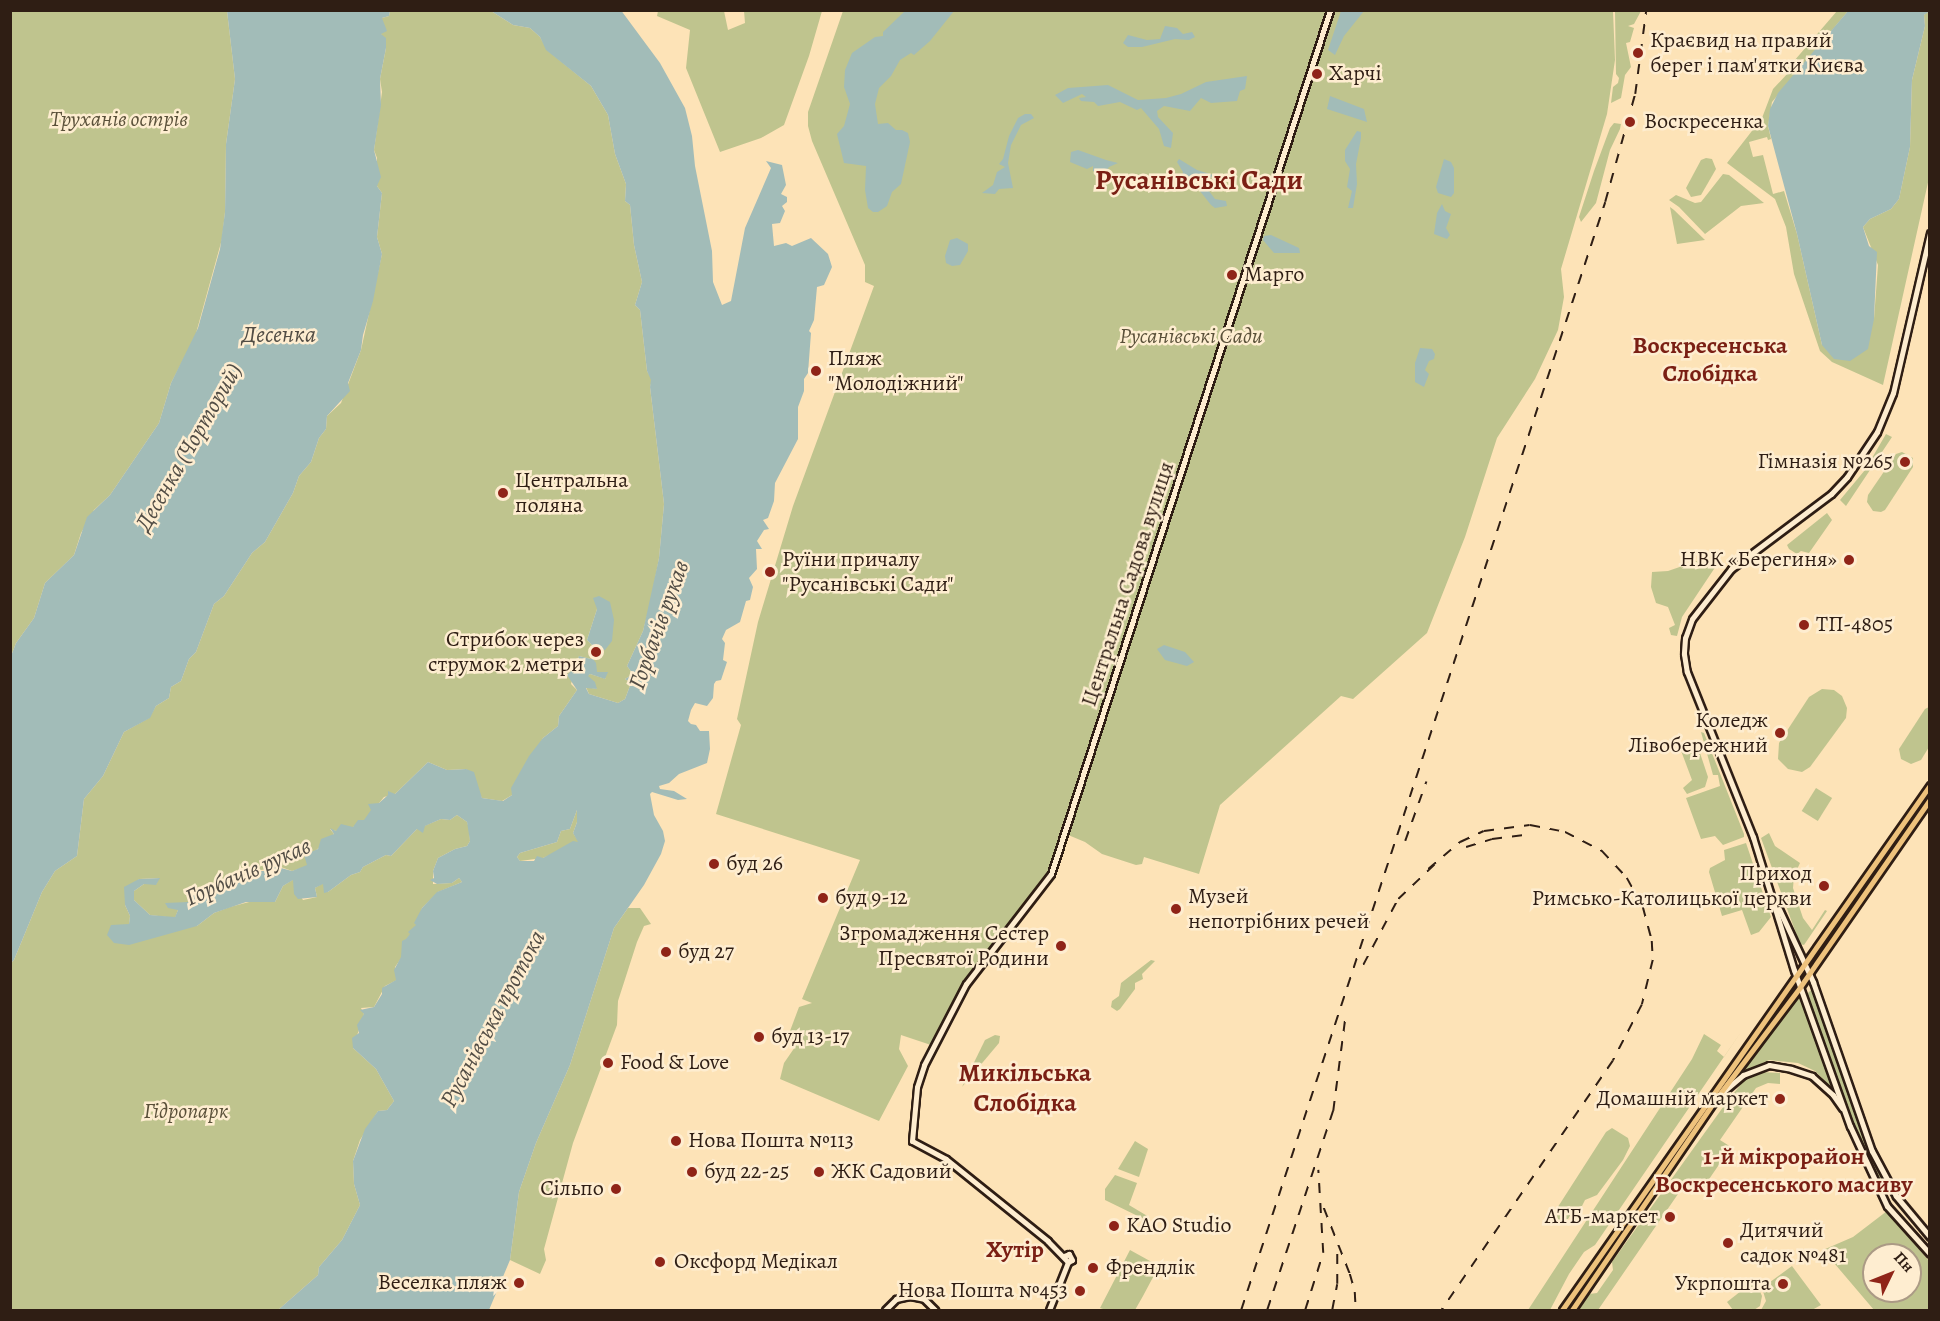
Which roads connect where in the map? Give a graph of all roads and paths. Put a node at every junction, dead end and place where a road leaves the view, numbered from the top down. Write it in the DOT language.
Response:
graph roads {
  1 [pos="1330,10"];
  2 [pos="1929,233"];
  3 [pos="1929,785"];
  4 [pos="1929,799"];
  5 [pos="1773,897"];
  6 [pos="1805,966"];
  7 [pos="1809,974"];
  8 [pos="1797,978"];
  9 [pos="1800,987"];
  10 [pos="1715,1100"];
  11 [pos="1846,1115"];
  12 [pos="1872,1151"];
  13 [pos="1862,1153"];
  14 [pos="1929,1238"];
  15 [pos="1929,1254"];
  16 [pos="885,1311"];
  17 [pos="935,1311"];
  18 [pos="1049,1311"];
  19 [pos="1562,1311"];
  20 [pos="1572,1311"];
  1 -- 18 [label="street, Центральна Садова вулиця"];
  2 -- 5 [label="street"];
  3 -- 6 [label="main road"];
  4 -- 7 [label="main road"];
  5 -- 6 [label="street"];
  5 -- 8 [label="street"];
  6 -- 7 [label="street"];
  6 -- 8 [label="main road"];
  7 -- 9 [label="main road"];
  7 -- 12 [label="street"];
  8 -- 9 [label="street"];
  8 -- 19 [label="main road"];
  9 -- 10 [label="main road"];
  9 -- 11 [label="street"];
  10 -- 11 [label="street"];
  10 -- 20 [label="main road"];
  11 -- 13 [label="street"];
  12 -- 13 [label="street"];
  12 -- 14 [label="street"];
  13 -- 15 [label="street"];
  16 -- 17 [label="street"];
}
